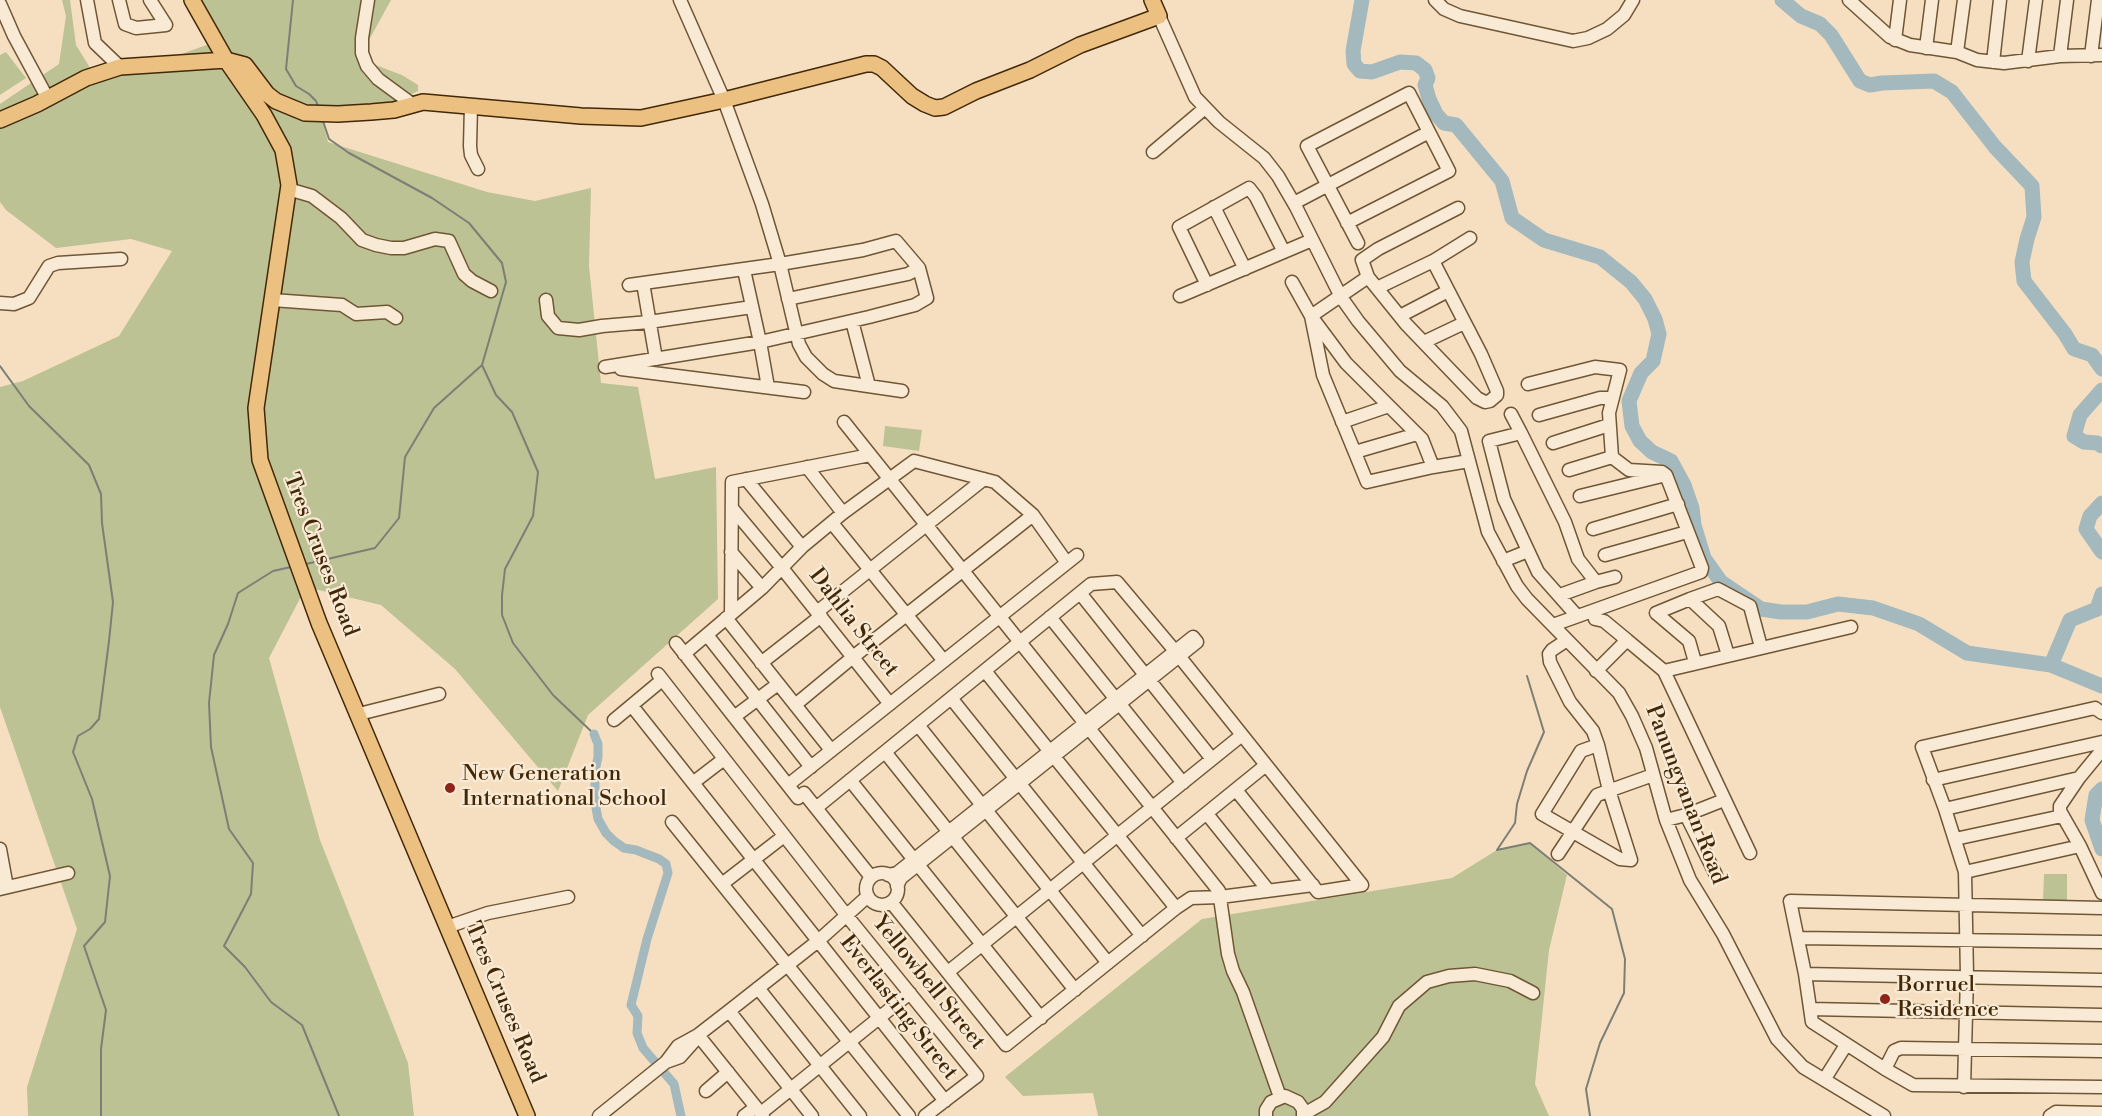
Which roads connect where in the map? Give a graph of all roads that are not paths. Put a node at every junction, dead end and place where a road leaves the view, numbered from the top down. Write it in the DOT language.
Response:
graph roads {
  1 [pos="87,0"];
  2 [pos="119,0"];
  3 [pos="150,0"];
  4 [pos="192,0"];
  5 [pos="368,0"];
  6 [pos="680,0"];
  7 [pos="1152,0"];
  8 [pos="1434,0"];
  9 [pos="1633,0"];
  10 [pos="1849,0"];
  11 [pos="1867,0"];
  12 [pos="1900,0"];
  13 [pos="1932,0"];
  14 [pos="1964,0"];
  15 [pos="2000,0"];
  16 [pos="2036,0"];
  17 [pos="2067,0"];
  18 [pos="2098,0"];
  19 [pos="0,4"];
  20 [pos="1865,15"];
  21 [pos="1159,16"];
  22 [pos="1895,40"];
  23 [pos="1926,48"];
  24 [pos="1957,52"];
  25 [pos="2097,55"];
  26 [pos="2060,56"];
  27 [pos="226,60"];
  28 [pos="2028,61"];
  29 [pos="1992,62"];
  30 [pos="120,67"];
  31 [pos="48,99"];
  32 [pos="724,100"];
  33 [pos="412,104"];
  34 [pos="471,106"];
  35 [pos="1205,108"];
  36 [pos="0,120"];
  37 [pos="1429,132"];
  38 [pos="1153,152"];
  39 [pos="478,169"];
  40 [pos="1328,185"];
  41 [pos="288,189"];
  42 [pos="1294,203"];
  43 [pos="1214,207"];
  44 [pos="1458,208"];
  45 [pos="1347,223"];
  46 [pos="1470,238"];
  47 [pos="1312,240"];
  48 [pos="1358,243"];
  49 [pos="1284,252"];
  50 [pos="120,259"];
  51 [pos="1432,261"];
  52 [pos="780,264"];
  53 [pos="920,268"];
  54 [pos="1245,269"];
  55 [pos="744,270"];
  56 [pos="1368,277"];
  57 [pos="1292,282"];
  58 [pos="642,283"];
  59 [pos="629,285"];
  60 [pos="1207,285"];
  61 [pos="1377,288"];
  62 [pos="491,291"];
  63 [pos="1448,291"];
  64 [pos="1180,297"];
  65 [pos="1341,297"];
  66 [pos="788,299"];
  67 [pos="272,300"];
  68 [pos="546,300"];
  69 [pos="0,303"];
  70 [pos="752,307"];
  71 [pos="1311,315"];
  72 [pos="1400,316"];
  73 [pos="396,318"];
  74 [pos="852,321"];
  75 [pos="649,322"];
  76 [pos="1464,323"];
  77 [pos="796,334"];
  78 [pos="760,342"];
  79 [pos="1424,342"];
  80 [pos="656,359"];
  81 [pos="1528,384"];
  82 [pos="869,386"];
  83 [pos="768,387"];
  84 [pos="902,391"];
  85 [pos="804,392"];
  86 [pos="1613,398"];
  87 [pos="1389,406"];
  88 [pos="1511,414"];
  89 [pos="1539,415"];
  90 [pos="844,422"];
  91 [pos="1342,422"];
  92 [pos="1609,425"];
  93 [pos="1521,433"];
  94 [pos="1417,434"];
  95 [pos="1553,443"];
  96 [pos="1355,452"];
  97 [pos="870,454"];
  98 [pos="1612,457"];
  99 [pos="1469,461"];
  100 [pos="1433,466"];
  101 [pos="807,467"];
  102 [pos="1569,470"];
  103 [pos="1666,475"];
  104 [pos="889,478"];
  105 [pos="746,479"];
  106 [pos="984,479"];
  107 [pos="1580,496"];
  108 [pos="1678,504"];
  109 [pos="732,508"];
  110 [pos="843,513"];
  111 [pos="1033,515"];
  112 [pos="832,523"];
  113 [pos="927,526"];
  114 [pos="1593,529"];
  115 [pos="1687,532"];
  116 [pos="802,547"];
  117 [pos="1528,551"];
  118 [pos="731,552"];
  119 [pos="1605,555"];
  120 [pos="1503,561"];
  121 [pos="782,568"];
  122 [pos="871,570"];
  123 [pos="963,572"];
  124 [pos="1615,576"];
  125 [pos="1596,582"];
  126 [pos="762,588"];
  127 [pos="1080,593"];
  128 [pos="1560,595"];
  129 [pos="1690,599"];
  130 [pos="819,614"];
  131 [pos="907,615"];
  132 [pos="729,616"];
  133 [pos="999,616"];
  134 [pos="1577,616"];
  135 [pos="1050,617"];
  136 [pos="1595,619"];
  137 [pos="1553,625"];
  138 [pos="1851,627"];
  139 [pos="706,635"];
  140 [pos="1567,640"];
  141 [pos="1627,640"];
  142 [pos="1020,642"];
  143 [pos="676,643"];
  144 [pos="1761,647"];
  145 [pos="684,654"];
  146 [pos="1177,654"];
  147 [pos="1728,655"];
  148 [pos="853,657"];
  149 [pos="944,661"];
  150 [pos="1695,662"];
  151 [pos="761,663"];
  152 [pos="985,671"];
  153 [pos="1596,671"];
  154 [pos="1664,671"];
  155 [pos="1147,678"];
  156 [pos="778,684"];
  157 [pos="439,694"];
  158 [pos="951,698"];
  159 [pos="757,699"];
  160 [pos="1117,701"];
  161 [pos="890,704"];
  162 [pos="795,705"];
  163 [pos="632,706"];
  164 [pos="2102,713"];
  165 [pos="359,714"];
  166 [pos="734,717"];
  167 [pos="614,720"];
  168 [pos="918,725"];
  169 [pos="1087,726"];
  170 [pos="1242,735"];
  171 [pos="2102,742"];
  172 [pos="1598,745"];
  173 [pos="831,750"];
  174 [pos="2102,750"];
  175 [pos="885,752"];
  176 [pos="1052,754"];
  177 [pos="724,759"];
  178 [pos="1212,759"];
  179 [pos="1266,765"];
  180 [pos="811,767"];
  181 [pos="1653,775"];
  182 [pos="2079,778"];
  183 [pos="850,780"];
  184 [pos="1933,780"];
  185 [pos="1018,781"];
  186 [pos="694,782"];
  187 [pos="1183,783"];
  188 [pos="788,785"];
  189 [pos="1236,789"];
  190 [pos="1610,790"];
  191 [pos="1724,800"];
  192 [pos="816,808"];
  193 [pos="984,808"];
  194 [pos="1152,808"];
  195 [pos="1945,809"];
  196 [pos="1207,814"];
  197 [pos="1686,815"];
  198 [pos="2062,816"];
  199 [pos="1666,820"];
  200 [pos="672,822"];
  201 [pos="1572,832"];
  202 [pos="950,835"];
  203 [pos="784,836"];
  204 [pos="1117,836"];
  205 [pos="1176,838"];
  206 [pos="1955,839"];
  207 [pos="2080,846"];
  208 [pos="0,849"];
  209 [pos="1750,853"];
  210 [pos="1558,854"];
  211 [pos="755,859"];
  212 [pos="916,862"];
  213 [pos="1084,863"];
  214 [pos="1965,872"];
  215 [pos="68,873"];
  216 [pos="888,875"];
  217 [pos="1716,875"];
  218 [pos="871,877"];
  219 [pos="722,884"];
  220 [pos="1313,885"];
  221 [pos="897,886"];
  222 [pos="4,888"];
  223 [pos="1050,890"];
  224 [pos="1268,890"];
  225 [pos="2102,893"];
  226 [pos="568,897"];
  227 [pos="1220,897"];
  228 [pos="870,900"];
  229 [pos="891,902"];
  230 [pos="1967,905"];
  231 [pos="1176,908"];
  232 [pos="2102,908"];
  233 [pos="847,916"];
  234 [pos="1016,917"];
  235 [pos="447,927"];
  236 [pos="1142,936"];
  237 [pos="1798,938"];
  238 [pos="818,941"];
  239 [pos="1966,941"];
  240 [pos="2102,942"];
  241 [pos="982,945"];
  242 [pos="1108,963"];
  243 [pos="787,965"];
  244 [pos="948,972"];
  245 [pos="1805,974"];
  246 [pos="1966,976"];
  247 [pos="2102,980"];
  248 [pos="758,988"];
  249 [pos="1075,990"];
  250 [pos="910,993"];
  251 [pos="1533,993"];
  252 [pos="1810,1009"];
  253 [pos="729,1011"];
  254 [pos="1965,1012"];
  255 [pos="2102,1015"];
  256 [pos="879,1018"];
  257 [pos="1041,1018"];
  258 [pos="698,1035"];
  259 [pos="849,1042"];
  260 [pos="1846,1045"];
  261 [pos="1964,1048"];
  262 [pos="2102,1051"];
  263 [pos="820,1065"];
  264 [pos="1885,1069"];
  265 [pos="728,1072"];
  266 [pos="1824,1080"];
  267 [pos="1964,1087"];
  268 [pos="2102,1087"];
  269 [pos="706,1090"];
  270 [pos="790,1090"];
  271 [pos="1280,1097"];
  272 [pos="945,1101"];
  273 [pos="760,1112"];
  274 [pos="2102,1113"];
  275 [pos="1303,1115"];
  276 [pos="527,1116"];
  277 [pos="600,1116"];
  278 [pos="744,1116"];
  279 [pos="812,1116"];
  280 [pos="860,1116"];
  281 [pos="909,1116"];
  282 [pos="925,1116"];
  283 [pos="1266,1116"];
  284 [pos="1884,1116"];
  285 [pos="2050,1116"];
  1 -- 30 [label="street"];
  2 -- 3 [label="street"];
  4 -- 27 [label="main road, Tres Cruses Road"];
  5 -- 33 [label="street"];
  6 -- 32 [label="street"];
  7 -- 21 [label="main road, Panungyanan Road"];
  8 -- 9 [label="street"];
  10 -- 20 [label="street"];
  11 -- 20 [label="street"];
  12 -- 22 [label="street"];
  13 -- 23 [label="street"];
  14 -- 24 [label="street"];
  15 -- 29 [label="street"];
  16 -- 28 [label="street"];
  17 -- 26 [label="street"];
  18 -- 25 [label="street"];
  19 -- 31 [label="street"];
  20 -- 22 [label="street"];
  21 -- 32 [label="main road"];
  21 -- 35 [label="street, Panungyanan Road"];
  22 -- 23 [label="street"];
  23 -- 24 [label="street"];
  24 -- 29 [label="street"];
  25 -- 26 [label="street"];
  26 -- 28 [label="street"];
  27 -- 30 [label="main road"];
  27 -- 33 [label="main road"];
  27 -- 41 [label="main road, Tres Cruses Road"];
  28 -- 29 [label="street"];
  30 -- 31 [label="main road"];
  31 -- 36 [label="main road"];
  32 -- 34 [label="main road"];
  32 -- 52 [label="street"];
  33 -- 34 [label="main road"];
  34 -- 39 [label="street"];
  35 -- 38 [label="street"];
  35 -- 42 [label="street, Panungyanan Road"];
  37 -- 40 [label="street"];
  37 -- 40 [label="street"];
  37 -- 45 [label="street"];
  40 -- 42 [label="street"];
  40 -- 45 [label="street"];
  41 -- 62 [label="street"];
  41 -- 67 [label="main road, Tres Cruses Road"];
  42 -- 47 [label="street, Panungyanan Road"];
  43 -- 49 [label="street"];
  43 -- 54 [label="street"];
  43 -- 60 [label="street"];
  44 -- 56 [label="street"];
  45 -- 48 [label="street"];
  46 -- 51 [label="street"];
  47 -- 49 [label="street"];
  47 -- 65 [label="street, Panungyanan Road"];
  49 -- 54 [label="street"];
  50 -- 69 [label="street"];
  51 -- 61 [label="street"];
  51 -- 63 [label="street"];
  52 -- 53 [label="street"];
  52 -- 55 [label="street"];
  52 -- 66 [label="street"];
  53 -- 66 [label="street"];
  53 -- 74 [label="street"];
  54 -- 60 [label="street"];
  55 -- 58 [label="street"];
  55 -- 70 [label="street"];
  56 -- 61 [label="street"];
  56 -- 65 [label="street"];
  57 -- 71 [label="street"];
  58 -- 59 [label="street"];
  58 -- 75 [label="street"];
  60 -- 64 [label="street"];
  61 -- 72 [label="street"];
  63 -- 72 [label="street"];
  63 -- 76 [label="street"];
  65 -- 71 [label="street"];
  65 -- 99 [label="street, Panungyanan Road"];
  66 -- 77 [label="street"];
  67 -- 73 [label="street"];
  67 -- 165 [label="main road, Tres Cruses Road"];
  68 -- 75 [label="street"];
  70 -- 75 [label="street"];
  70 -- 78 [label="street"];
  71 -- 87 [label="street"];
  71 -- 91 [label="street"];
  72 -- 79 [label="street"];
  74 -- 77 [label="street"];
  74 -- 82 [label="street"];
  75 -- 80 [label="street"];
  76 -- 79 [label="street"];
  76 -- 79 [label="street"];
  77 -- 78 [label="street"];
  77 -- 82 [label="street"];
  78 -- 80 [label="street"];
  78 -- 83 [label="street"];
  80 -- 83 [label="street"];
  81 -- 86 [label="street"];
  82 -- 84 [label="street"];
  83 -- 85 [label="street"];
  86 -- 89 [label="street"];
  86 -- 92 [label="street"];
  87 -- 91 [label="street"];
  87 -- 94 [label="street"];
  88 -- 93 [label="street"];
  90 -- 97 [label="street"];
  91 -- 96 [label="street"];
  92 -- 95 [label="street"];
  92 -- 98 [label="street"];
  93 -- 117 [label="street"];
  93 -- 125 [label="street"];
  94 -- 96 [label="street"];
  94 -- 100 [label="street"];
  96 -- 100 [label="street"];
  97 -- 101 [label="street"];
  97 -- 104 [label="street"];
  98 -- 102 [label="street"];
  98 -- 103 [label="street"];
  99 -- 100 [label="street"];
  99 -- 120 [label="street, Panungyanan Road"];
  101 -- 105 [label="street"];
  101 -- 110 [label="street"];
  103 -- 107 [label="street"];
  103 -- 108 [label="street"];
  104 -- 106 [label="street"];
  104 -- 110 [label="street"];
  104 -- 113 [label="street"];
  105 -- 109 [label="street"];
  105 -- 116 [label="street"];
  106 -- 111 [label="street"];
  106 -- 113 [label="street"];
  108 -- 114 [label="street"];
  108 -- 115 [label="street"];
  109 -- 118 [label="street"];
  109 -- 121 [label="street, Dahlia Street"];
  110 -- 112 [label="street"];
  111 -- 123 [label="street"];
  111 -- 133 [label="street"];
  112 -- 116 [label="street"];
  112 -- 122 [label="street"];
  113 -- 122 [label="street"];
  113 -- 123 [label="street"];
  115 -- 119 [label="street"];
  115 -- 134 [label="street"];
  116 -- 121 [label="street"];
  117 -- 120 [label="street"];
  117 -- 128 [label="street"];
  118 -- 126 [label="street"];
  118 -- 132 [label="street"];
  120 -- 137 [label="street, Panungyanan Road"];
  121 -- 126 [label="street"];
  121 -- 130 [label="street, Dahlia Street"];
  122 -- 130 [label="street"];
  122 -- 131 [label="street"];
  123 -- 131 [label="street"];
  123 -- 133 [label="street"];
  124 -- 125 [label="street"];
  125 -- 128 [label="street"];
  126 -- 132 [label="street"];
  127 -- 135 [label="street"];
  127 -- 146 [label="street"];
  127 -- 155 [label="street"];
  128 -- 134 [label="street"];
  129 -- 144 [label="street"];
  129 -- 147 [label="street"];
  129 -- 150 [label="street"];
  130 -- 148 [label="street, Dahlia Street"];
  130 -- 151 [label="street"];
  131 -- 148 [label="street"];
  131 -- 149 [label="street"];
  132 -- 139 [label="street"];
  132 -- 151 [label="street"];
  133 -- 142 [label="street"];
  133 -- 149 [label="street"];
  134 -- 137 [label="street"];
  135 -- 142 [label="street"];
  135 -- 160 [label="street"];
  136 -- 141 [label="street"];
  137 -- 140 [label="street, Panungyanan Road"];
  138 -- 144 [label="street"];
  139 -- 145 [label="street"];
  139 -- 159 [label="street"];
  140 -- 153 [label="street, Panungyanan Road"];
  140 -- 172 [label="street"];
  141 -- 153 [label="street"];
  141 -- 154 [label="street"];
  142 -- 152 [label="street"];
  142 -- 169 [label="street"];
  143 -- 145 [label="street"];
  144 -- 147 [label="street"];
  145 -- 166 [label="street"];
  146 -- 155 [label="street"];
  146 -- 170 [label="street"];
  147 -- 150 [label="street"];
  148 -- 161 [label="street, Dahlia Street"];
  148 -- 162 [label="street"];
  149 -- 161 [label="street"];
  150 -- 154 [label="street"];
  151 -- 156 [label="street"];
  152 -- 158 [label="street"];
  152 -- 176 [label="street"];
  153 -- 181 [label="street, Panungyanan Road"];
  154 -- 191 [label="street"];
  155 -- 160 [label="street"];
  155 -- 178 [label="street"];
  156 -- 159 [label="street"];
  156 -- 162 [label="street"];
  157 -- 165 [label="street"];
  158 -- 168 [label="street"];
  158 -- 185 [label="street"];
  159 -- 166 [label="street"];
  159 -- 180 [label="street"];
  160 -- 169 [label="street"];
  160 -- 187 [label="street"];
  161 -- 173 [label="street"];
  162 -- 173 [label="street"];
  163 -- 167 [label="street"];
  163 -- 177 [label="street, Yellowbell Street"];
  163 -- 186 [label="street, Everlasting Street"];
  164 -- 184 [label="street"];
  165 -- 235 [label="main road, Tres Cruses Road"];
  166 -- 188 [label="street"];
  168 -- 175 [label="street"];
  168 -- 193 [label="street"];
  169 -- 176 [label="street"];
  169 -- 194 [label="street"];
  170 -- 178 [label="street"];
  170 -- 179 [label="street"];
  171 -- 184 [label="street"];
  172 -- 190 [label="street"];
  172 -- 201 [label="street"];
  173 -- 180 [label="street"];
  174 -- 182 [label="street"];
  175 -- 183 [label="street"];
  175 -- 202 [label="street"];
  176 -- 185 [label="street"];
  176 -- 204 [label="street"];
  177 -- 186 [label="street"];
  177 -- 203 [label="street, Yellowbell Street"];
  178 -- 187 [label="street"];
  179 -- 189 [label="street"];
  179 -- 220 [label="street"];
  180 -- 188 [label="street"];
  181 -- 190 [label="street"];
  181 -- 199 [label="street, Panungyanan Road"];
  182 -- 195 [label="street"];
  182 -- 198 [label="street"];
  183 -- 192 [label="street"];
  183 -- 212 [label="street"];
  184 -- 195 [label="street"];
  185 -- 193 [label="street"];
  185 -- 213 [label="street"];
  186 -- 211 [label="street, Everlasting Street"];
  187 -- 194 [label="street"];
  188 -- 192 [label="street"];
  189 -- 196 [label="street"];
  189 -- 220 [label="street"];
  190 -- 201 [label="street"];
  190 -- 201 [label="street"];
  191 -- 197 [label="street"];
  191 -- 209 [label="street"];
  192 -- 218 [label="street"];
  193 -- 202 [label="street"];
  193 -- 223 [label="street"];
  194 -- 204 [label="street"];
  194 -- 205 [label="street"];
  195 -- 206 [label="street"];
  196 -- 205 [label="street"];
  196 -- 224 [label="street"];
  197 -- 199 [label="street"];
  197 -- 217 [label="street"];
  198 -- 206 [label="street"];
  198 -- 207 [label="street"];
  199 -- 266 [label="street, Panungyanan Road"];
  200 -- 219 [label="street"];
  201 -- 210 [label="street"];
  202 -- 212 [label="street"];
  202 -- 234 [label="street"];
  203 -- 211 [label="street"];
  203 -- 233 [label="street, Yellowbell Street"];
  204 -- 213 [label="street"];
  204 -- 231 [label="street"];
  205 -- 227 [label="street"];
  206 -- 214 [label="street"];
  207 -- 214 [label="street"];
  207 -- 225 [label="street"];
  208 -- 222 [label="street"];
  211 -- 219 [label="street"];
  211 -- 238 [label="street, Everlasting Street"];
  212 -- 216 [label="street"];
  212 -- 221 [label="street"];
  212 -- 241 [label="street"];
  213 -- 223 [label="street"];
  213 -- 236 [label="street"];
  214 -- 230 [label="street"];
  215 -- 222 [label="street"];
  216 -- 218 [label="street"];
  216 -- 221 [label="street"];
  218 -- 228 [label="street"];
  219 -- 243 [label="street"];
  220 -- 224 [label="street"];
  221 -- 229 [label="street"];
  223 -- 234 [label="street"];
  223 -- 242 [label="street"];
  224 -- 227 [label="street"];
  226 -- 235 [label="street"];
  227 -- 231 [label="street"];
  227 -- 271 [label="street"];
  228 -- 229 [label="street"];
  228 -- 233 [label="street"];
  229 -- 244 [label="street"];
  230 -- 232 [label="street"];
  230 -- 237 [label="street"];
  230 -- 239 [label="street"];
  231 -- 236 [label="street"];
  233 -- 238 [label="street"];
  233 -- 250 [label="street, Yellowbell Street"];
  234 -- 241 [label="street"];
  234 -- 249 [label="street"];
  235 -- 276 [label="main road, Tres Cruses Road"];
  236 -- 242 [label="street"];
  237 -- 239 [label="street"];
  237 -- 245 [label="street"];
  238 -- 243 [label="street"];
  238 -- 256 [label="street, Everlasting Street"];
  239 -- 240 [label="street"];
  239 -- 246 [label="street"];
  241 -- 244 [label="street"];
  241 -- 257 [label="street"];
  242 -- 249 [label="street"];
  243 -- 248 [label="street"];
  243 -- 259 [label="street"];
  244 -- 257 [label="street"];
  245 -- 246 [label="street"];
  245 -- 252 [label="street"];
  246 -- 247 [label="street"];
  246 -- 254 [label="street"];
  248 -- 253 [label="street"];
  248 -- 263 [label="street"];
  249 -- 257 [label="street"];
  250 -- 256 [label="street"];
  250 -- 272 [label="street, Yellowbell Street"];
  251 -- 275 [label="street"];
  252 -- 254 [label="street"];
  252 -- 260 [label="street"];
  253 -- 258 [label="street"];
  253 -- 270 [label="street"];
  254 -- 255 [label="street"];
  254 -- 261 [label="street"];
  256 -- 259 [label="street"];
  256 -- 272 [label="street, Everlasting Street"];
  258 -- 265 [label="street"];
  258 -- 277 [label="street"];
  259 -- 263 [label="street"];
  259 -- 281 [label="street"];
  260 -- 264 [label="street"];
  260 -- 266 [label="street"];
  261 -- 262 [label="street"];
  261 -- 264 [label="street"];
  261 -- 267 [label="street"];
  263 -- 270 [label="street"];
  263 -- 280 [label="street"];
  264 -- 267 [label="street"];
  265 -- 269 [label="street"];
  265 -- 273 [label="street"];
  266 -- 284 [label="street, Panungyanan Road"];
  267 -- 268 [label="street"];
  270 -- 273 [label="street"];
  270 -- 279 [label="street"];
  271 -- 275 [label="street"];
  271 -- 283 [label="street"];
  272 -- 282 [label="street"];
  273 -- 278 [label="street"];
  274 -- 285 [label="street"];
}
